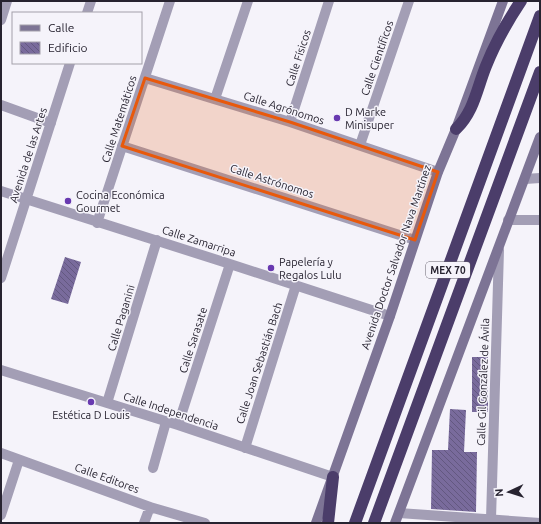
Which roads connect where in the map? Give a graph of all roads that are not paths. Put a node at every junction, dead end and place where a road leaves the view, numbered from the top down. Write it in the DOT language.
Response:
graph roads {
  1 [pos="8,1"];
  2 [pos="90,1"];
  3 [pos="170,1"];
  4 [pos="248,1"];
  5 [pos="329,1"];
  6 [pos="409,1"];
  7 [pos="503,1"];
  8 [pos="521,1"];
  9 [pos="87,12"];
  10 [pos="540,16"];
  11 [pos="1,20"];
  12 [pos="70,64"];
  13 [pos="540,72"];
  14 [pos="145,78"];
  15 [pos="540,82"];
  16 [pos="532,93"];
  17 [pos="216,99"];
  18 [pos="1,105"];
  19 [pos="290,122"];
  20 [pos="51,123"];
  21 [pos="456,129"];
  22 [pos="540,137"];
  23 [pos="360,145"];
  24 [pos="122,146"];
  25 [pos="438,172"];
  26 [pos="540,178"];
  27 [pos="525,179"];
  28 [pos="1,191"];
  29 [pos="26,200"];
  30 [pos="508,220"];
  31 [pos="540,220"];
  32 [pos="97,223"];
  33 [pos="157,240"];
  34 [pos="415,240"];
  35 [pos="499,245"];
  36 [pos="230,264"];
  37 [pos="1,278"];
  38 [pos="296,285"];
  39 [pos="390,316"];
  40 [pos="1,370"];
  41 [pos="108,403"];
  42 [pos="166,422"];
  43 [pos="178,425"];
  44 [pos="245,448"];
  45 [pos="1,453"];
  46 [pos="19,460"];
  47 [pos="153,468"];
  48 [pos="333,477"];
  49 [pos="150,507"];
  50 [pos="1,514"];
  51 [pos="397,518"];
  52 [pos="411,519"];
  53 [pos="491,520"];
  54 [pos="144,523"];
  55 [pos="205,523"];
  56 [pos="316,523"];
  57 [pos="328,523"];
  58 [pos="355,523"];
  59 [pos="376,523"];
  60 [pos="540,523"];
  1 -- 11 [label="street"];
  2 -- 9 [label="street"];
  3 -- 14 [label="street, Calle Matemáticos"];
  4 -- 17 [label="street"];
  5 -- 19 [label="street, Calle Físicos"];
  6 -- 23 [label="street, Calle Científicos"];
  7 -- 21 [label="main road, Avenida Doctor Salvador Nava Martínez"];
  8 -- 21 [label="highway"];
  10 -- 58 [label="highway, MEX 70"];
  12 -- 20 [label="street, Avenida de las Artes"];
  13 -- 16 [label="highway, MEX 70"];
  14 -- 17 [label="street, Calle Agrónomos"];
  14 -- 24 [label="street, Calle Matemáticos"];
  15 -- 16 [label="highway"];
  16 -- 59 [label="highway, MEX 70"];
  17 -- 19 [label="street, Calle Agrónomos"];
  18 -- 20 [label="street"];
  19 -- 23 [label="street, Calle Agrónomos"];
  20 -- 29 [label="street, Avenida de las Artes"];
  21 -- 25 [label="main road, Avenida Doctor Salvador Nava Martínez"];
  22 -- 27 [label="main road"];
  23 -- 25 [label="street, Calle Agrónomos"];
  24 -- 32 [label="street, Calle Matemáticos"];
  24 -- 34 [label="street, Calle Astrónomos"];
  25 -- 34 [label="main road, Avenida Doctor Salvador Nava Martínez"];
  26 -- 27 [label="street"];
  27 -- 30 [label="main road"];
  28 -- 29 [label="street, Calle Zamarripa"];
  29 -- 32 [label="street, Calle Zamarripa"];
  29 -- 37 [label="street, Avenida de las Artes"];
  30 -- 31 [label="street"];
  30 -- 35 [label="main road"];
  32 -- 33 [label="street, Calle Zamarripa"];
  33 -- 36 [label="street, Calle Zamarripa"];
  33 -- 41 [label="street, Calle Paganini"];
  34 -- 39 [label="main road, Avenida Doctor Salvador Nava Martínez"];
  35 -- 51 [label="main road"];
  35 -- 53 [label="street, Calle Gil González de Ávila"];
  36 -- 38 [label="street, Calle Zamarripa"];
  36 -- 43 [label="street, Calle Sarasate"];
  38 -- 39 [label="street, Calle Zamarripa"];
  38 -- 44 [label="street, Calle Joan Sebastián Bach"];
  39 -- 48 [label="main road, Avenida Doctor Salvador Nava Martínez"];
  40 -- 41 [label="street, Calle Independencia"];
  41 -- 42 [label="street, Calle Independencia"];
  42 -- 43 [label="street, Calle Independencia"];
  42 -- 47 [label="street"];
  43 -- 44 [label="street, Calle Independencia"];
  44 -- 48 [label="street, Calle Independencia"];
  45 -- 46 [label="street, Calle Editores"];
  46 -- 49 [label="street, Calle Editores"];
  46 -- 50 [label="street"];
  48 -- 56 [label="main road, Avenida Doctor Salvador Nava Martínez"];
  48 -- 57 [label="highway"];
  49 -- 54 [label="street"];
  49 -- 55 [label="street, Calle Editores"];
  51 -- 52 [label="street"];
  52 -- 53 [label="street"];
  53 -- 60 [label="street"];
}
